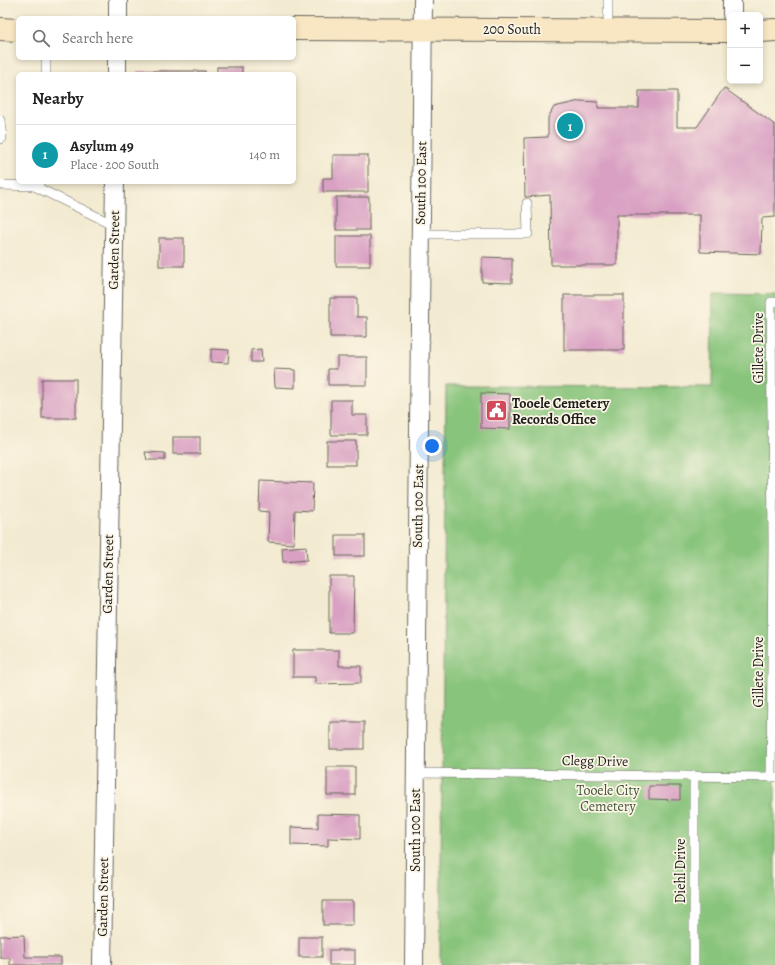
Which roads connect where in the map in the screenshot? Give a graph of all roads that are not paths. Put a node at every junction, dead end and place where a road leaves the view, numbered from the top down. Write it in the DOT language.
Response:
graph roads {
  1 [pos="118,0"];
  2 [pos="423,0"];
  3 [pos="608,0"];
  4 [pos="732,0"];
  5 [pos="732,12"];
  6 [pos="118,16"];
  7 [pos="0,29"];
  8 [pos="296,29"];
  9 [pos="422,29"];
  10 [pos="16,30"];
  11 [pos="608,30"];
  12 [pos="775,30"];
  13 [pos="727,31"];
  14 [pos="763,31"];
  15 [pos="46,60"];
  16 [pos="117,60"];
  17 [pos="46,72"];
  18 [pos="117,72"];
  19 [pos="0,120"];
  20 [pos="0,139"];
  21 [pos="37,184"];
  22 [pos="115,184"];
  23 [pos="0,185"];
  24 [pos="528,203"];
  25 [pos="114,225"];
  26 [pos="420,234"];
  27 [pos="773,302"];
  28 [pos="774,542"];
  29 [pos="415,773"];
  30 [pos="694,776"];
  31 [pos="773,777"];
  32 [pos="102,965"];
  33 [pos="414,965"];
  34 [pos="694,965"];
  1 -- 6 [label="street"];
  2 -- 9 [label="street, South 100 East"];
  3 -- 11 [label="lane"];
  4 -- 5 [label="street"];
  7 -- 10 [label="street"];
  8 -- 9 [label="street, 200 South"];
  9 -- 11 [label="street, 200 South"];
  9 -- 26 [label="street, South 100 East"];
  11 -- 13 [label="street, 200 South"];
  12 -- 14 [label="street"];
  15 -- 17 [label="lane"];
  16 -- 18 [label="street"];
  19 -- 20 [label="lane"];
  21 -- 23 [label="lane"];
  21 -- 25 [label="lane"];
  22 -- 25 [label="street, Garden Street"];
  24 -- 26 [label="lane"];
  25 -- 32 [label="street, Garden Street"];
  26 -- 29 [label="street, South 100 East"];
  27 -- 28 [label="lane, Gillete Drive"];
  28 -- 31 [label="lane, Gillete Drive"];
  29 -- 30 [label="lane, Clegg Drive"];
  29 -- 33 [label="street, South 100 East"];
  30 -- 31 [label="lane, Clegg Drive"];
  30 -- 34 [label="lane, Diehl Drive"];
}
